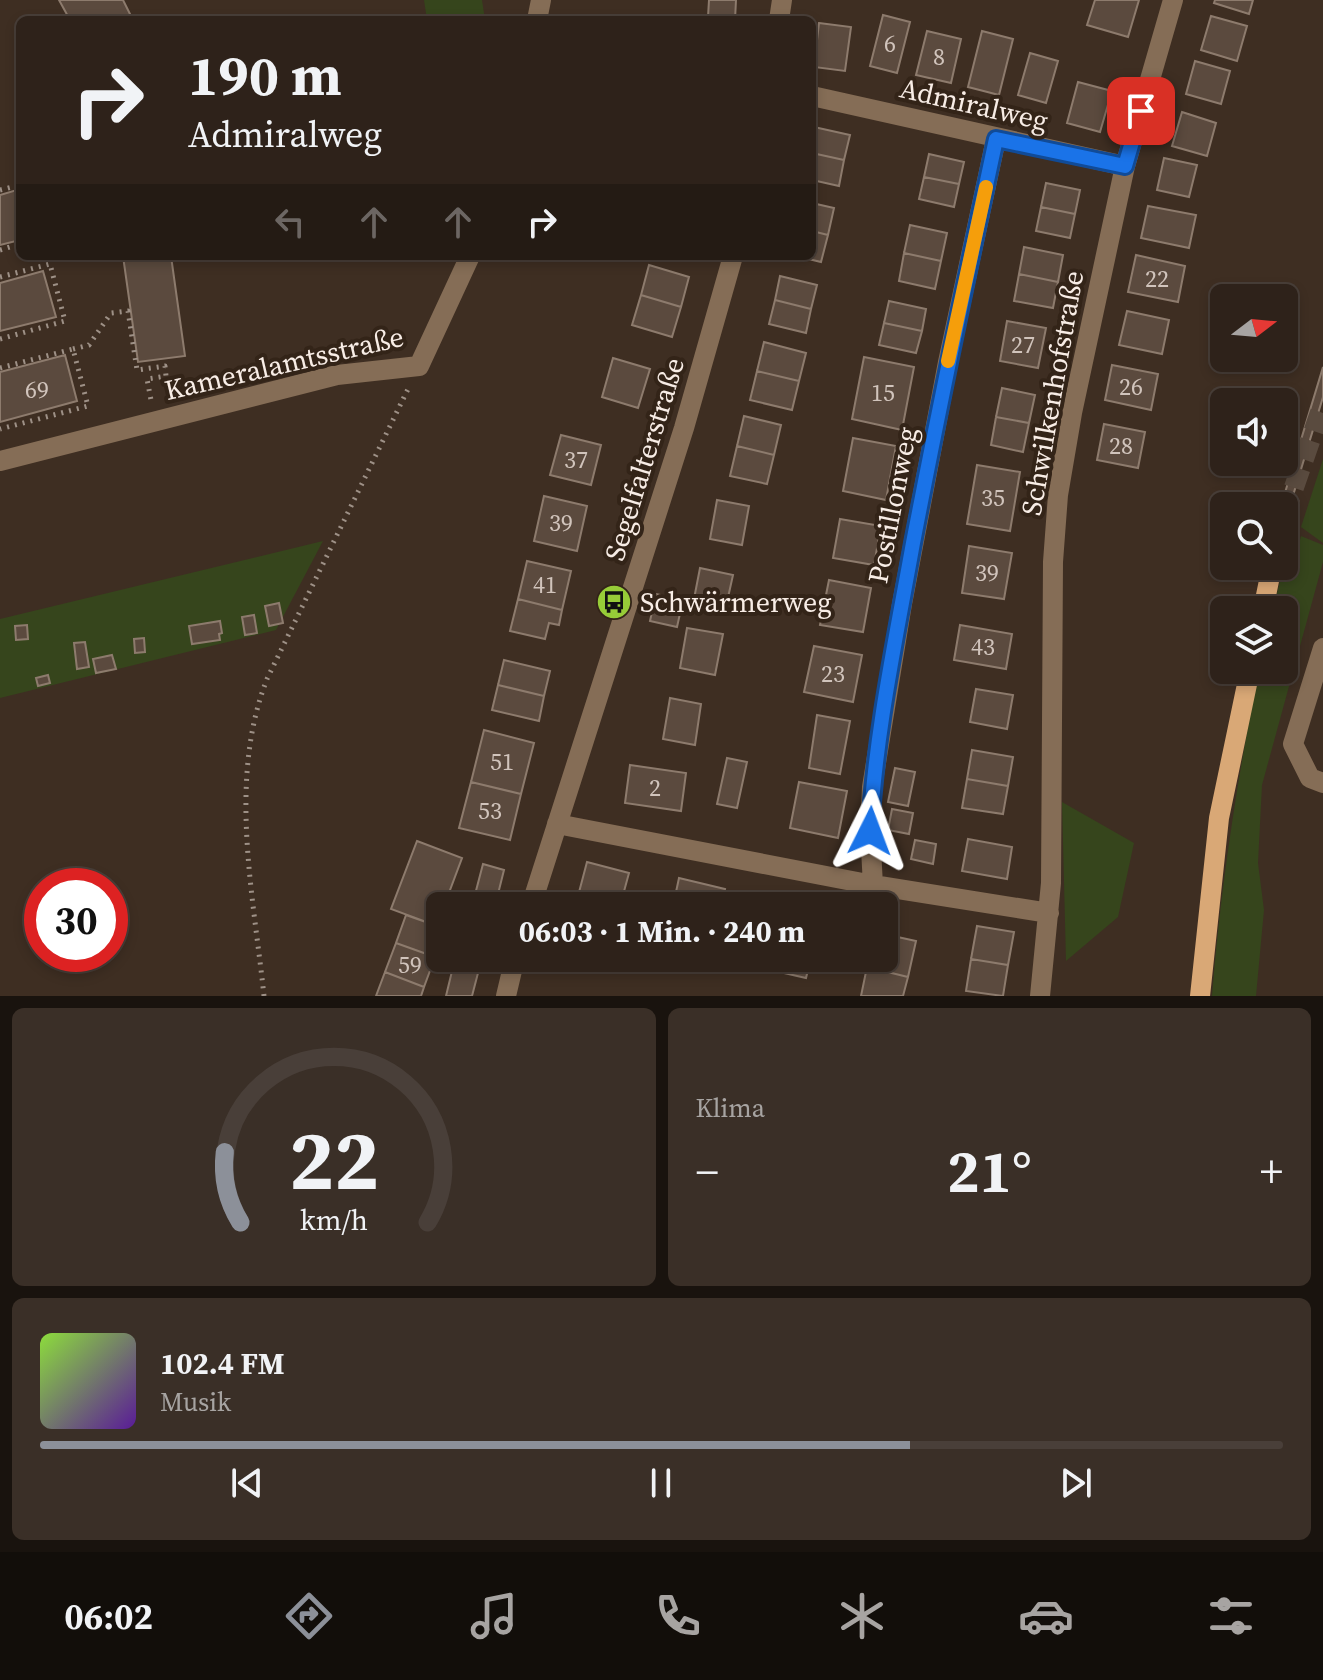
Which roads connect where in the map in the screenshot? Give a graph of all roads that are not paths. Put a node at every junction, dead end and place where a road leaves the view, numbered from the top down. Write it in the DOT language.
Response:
graph roads {
  1 [pos="1173,0"];
  2 [pos="816,97"];
  3 [pos="996,139"];
  4 [pos="1125,166"];
  5 [pos="468,260"];
  6 [pos="732,260"];
  7 [pos="0,461"];
  8 [pos="1323,648"];
  9 [pos="1247,684"];
  10 [pos="1323,783"];
  11 [pos="557,824"];
  12 [pos="873,885"];
  13 [pos="535,892"];
  14 [pos="1049,913"];
  15 [pos="512,972"];
  16 [pos="506,996"];
  17 [pos="1040,996"];
  18 [pos="1200,996"];
  1 -- 4 [label="street, Schwilkenhofstraße"];
  2 -- 3 [label="street, Admiralweg"];
  3 -- 4 [label="street, Admiralweg"];
  3 -- 12 [label="street, Postillonweg"];
  4 -- 14 [label="street, Schwilkenhofstraße"];
  5 -- 7 [label="street, Kameralamtsstraße"];
  6 -- 11 [label="street, Segelfalterstraße"];
  8 -- 10 [label="street"];
  9 -- 18 [label="main road"];
  11 -- 12 [label="street"];
  11 -- 13 [label="street, Segelfalterstraße"];
  12 -- 14 [label="street"];
  14 -- 17 [label="street, Schwilkenhofstraße"];
  15 -- 16 [label="street"];
}
